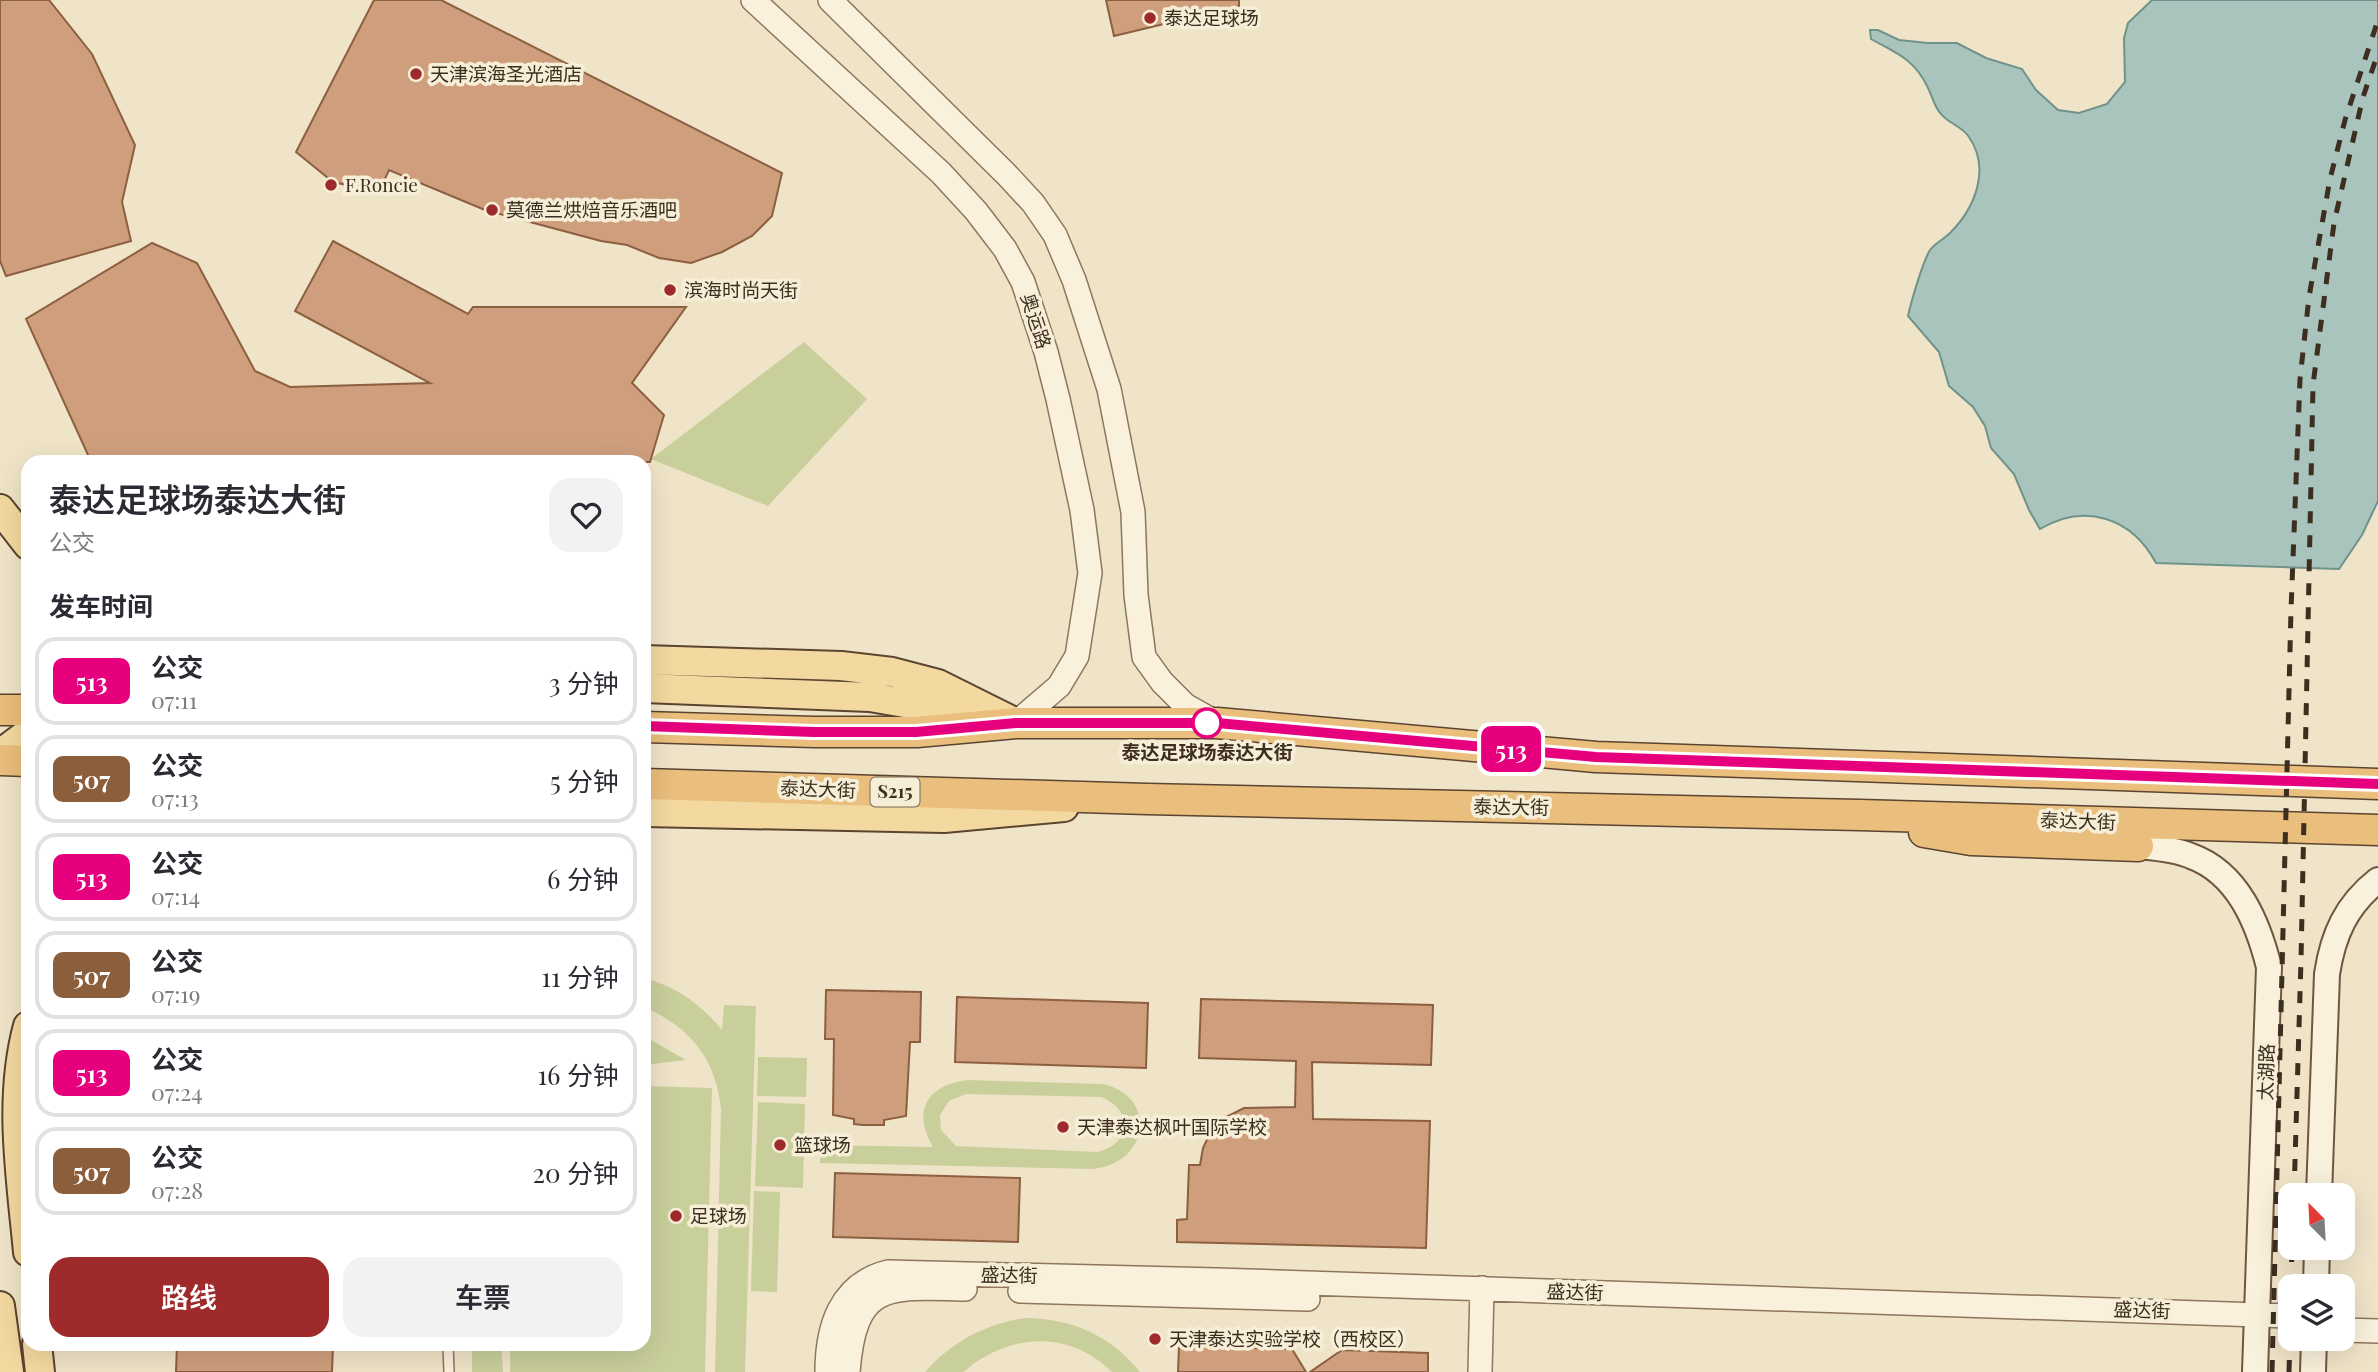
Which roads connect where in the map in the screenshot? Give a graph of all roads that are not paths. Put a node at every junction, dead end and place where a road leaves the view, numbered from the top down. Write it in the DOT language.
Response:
graph roads {
  1 [pos="752,0"];
  2 [pos="830,0"];
  3 [pos="0,509"];
  4 [pos="21,536"];
  5 [pos="651,660"];
  6 [pos="651,688"];
  7 [pos="0,710"];
  8 [pos="21,710"];
  9 [pos="1016,723"];
  10 [pos="1217,723"];
  11 [pos="651,727"];
  12 [pos="21,738"];
  13 [pos="0,754"];
  14 [pos="0,760"];
  15 [pos="21,761"];
  16 [pos="651,784"];
  17 [pos="2378,784"];
  18 [pos="1147,799"];
  19 [pos="651,813"];
  20 [pos="1860,815"];
  21 [pos="2378,830"];
  22 [pos="2138,846"];
  23 [pos="2378,880"];
  24 [pos="21,1059"];
  25 [pos="21,1171"];
  26 [pos="2319,1183"];
  27 [pos="866,1292"];
  28 [pos="1482,1295"];
  29 [pos="0,1306"];
  30 [pos="2278,1318"];
  31 [pos="2355,1319"];
  32 [pos="2378,1320"];
  33 [pos="2257,1321"];
  34 [pos="2278,1325"];
  35 [pos="2355,1330"];
  36 [pos="2378,1331"];
  37 [pos="38,1351"];
  38 [pos="449,1351"];
  39 [pos="2314,1351"];
  40 [pos="9,1372"];
  41 [pos="40,1372"];
  42 [pos="449,1372"];
  43 [pos="827,1372"];
  44 [pos="848,1372"];
  45 [pos="1480,1372"];
  46 [pos="2255,1372"];
  47 [pos="2313,1372"];
  1 -- 9 [label="street, 奥运路"];
  2 -- 10 [label="street"];
  3 -- 4 [label="main road"];
  5 -- 9 [label="main road"];
  6 -- 9 [label="main road"];
  7 -- 8 [label="highway"];
  9 -- 10 [label="highway"];
  9 -- 11 [label="highway"];
  10 -- 17 [label="highway"];
  12 -- 13 [label="main road"];
  14 -- 15 [label="highway"];
  16 -- 18 [label="highway, 泰达大街 / S215"];
  18 -- 19 [label="main road"];
  18 -- 20 [label="highway, 泰达大街"];
  20 -- 21 [label="highway, 泰达大街"];
  20 -- 22 [label="highway"];
  22 -- 33 [label="main road, 太湖路"];
  23 -- 26 [label="main road"];
  24 -- 25 [label="main road"];
  27 -- 28 [label="street, 盛达街"];
  27 -- 43 [label="street"];
  27 -- 44 [label="street"];
  28 -- 33 [label="street, 盛达街"];
  28 -- 45 [label="street"];
  29 -- 40 [label="main road"];
  30 -- 33 [label="street, 盛达街"];
  31 -- 32 [label="street"];
  33 -- 34 [label="street, 盛达街"];
  33 -- 46 [label="main road, 太湖路"];
  35 -- 36 [label="street"];
  37 -- 41 [label="main road"];
  38 -- 42 [label="lane"];
  39 -- 47 [label="main road"];
}
